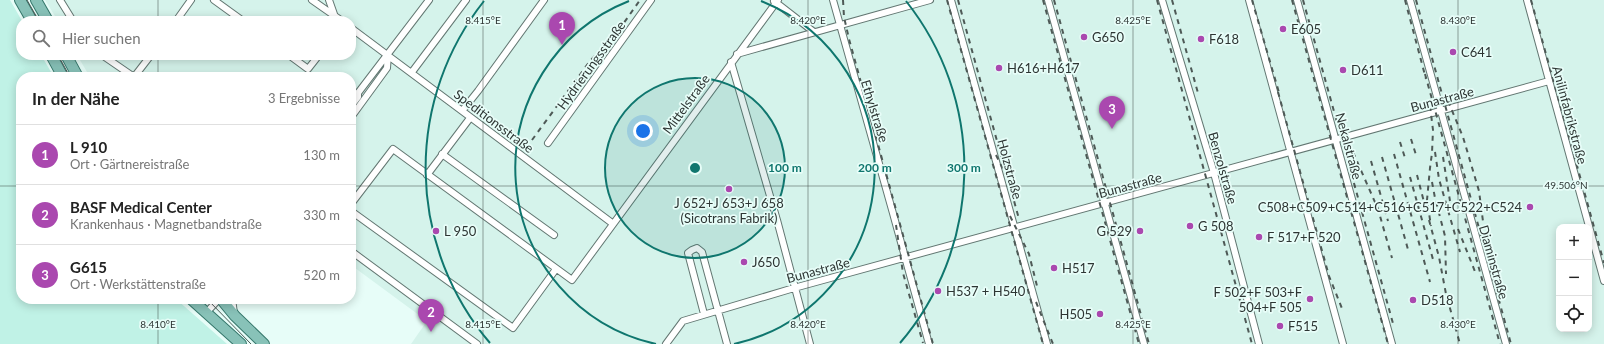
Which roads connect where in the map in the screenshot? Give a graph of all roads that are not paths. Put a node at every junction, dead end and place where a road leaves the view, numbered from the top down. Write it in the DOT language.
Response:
graph roads {
  1 [pos="20,0"];
  2 [pos="36,0"];
  3 [pos="60,0"];
  4 [pos="191,0"];
  5 [pos="214,0"];
  6 [pos="312,0"];
  7 [pos="319,0"];
  8 [pos="329,0"];
  9 [pos="429,0"];
  10 [pos="466,0"];
  11 [pos="544,0"];
  12 [pos="651,0"];
  13 [pos="833,0"];
  14 [pos="930,0"];
  15 [pos="951,0"];
  16 [pos="1048,0"];
  17 [pos="1162,0"];
  18 [pos="1249,0"];
  19 [pos="1297,0"];
  20 [pos="1410,0"];
  21 [pos="1527,0"];
  22 [pos="775,1"];
  23 [pos="323,7"];
  24 [pos="29,16"];
  25 [pos="45,16"];
  26 [pos="69,16"];
  27 [pos="180,16"];
  28 [pos="236,16"];
  29 [pos="334,16"];
  30 [pos="335,16"];
  31 [pos="840,25"];
  32 [pos="356,32"];
  33 [pos="814,32"];
  34 [pos="388,54"];
  35 [pos="737,54"];
  36 [pos="54,60"];
  37 [pos="69,60"];
  38 [pos="109,60"];
  39 [pos="147,60"];
  40 [pos="296,60"];
  41 [pos="315,60"];
  42 [pos="731,62"];
  43 [pos="60,72"];
  44 [pos="75,72"];
  45 [pos="127,72"];
  46 [pos="138,72"];
  47 [pos="412,72"];
  48 [pos="1549,81"];
  49 [pos="358,95"];
  50 [pos="367,96"];
  51 [pos="356,98"];
  52 [pos="1440,110"];
  53 [pos="356,111"];
  54 [pos="462,111"];
  55 [pos="470,118"];
  56 [pos="1336,140"];
  57 [pos="548,143"];
  58 [pos="1290,152"];
  59 [pos="442,154"];
  60 [pos="1214,173"];
  61 [pos="427,174"];
  62 [pos="356,197"];
  63 [pos="1106,203"];
  64 [pos="356,215"];
  65 [pos="612,223"];
  66 [pos="1015,228"];
  67 [pos="554,235"];
  68 [pos="356,255"];
  69 [pos="906,258"];
  70 [pos="556,269"];
  71 [pos="1604,281"];
  72 [pos="794,288"];
  73 [pos="196,304"];
  74 [pos="215,304"];
  75 [pos="224,304"];
  76 [pos="233,304"];
  77 [pos="718,311"];
  78 [pos="206,313"];
  79 [pos="704,314"];
  80 [pos="235,316"];
  81 [pos="241,344"];
  82 [pos="264,344"];
  83 [pos="477,344"];
  84 [pos="666,344"];
  85 [pos="727,344"];
  86 [pos="810,344"];
  87 [pos="929,344"];
  88 [pos="1047,344"];
  89 [pos="1144,344"];
  90 [pos="1259,344"];
  91 [pos="1343,344"];
  92 [pos="1392,344"];
  93 [pos="1506,344"];
  1 -- 24 [label="main road"];
  2 -- 25 [label="main road"];
  3 -- 26 [label="street"];
  4 -- 27 [label="street"];
  5 -- 28 [label="street"];
  6 -- 23 [label="street"];
  7 -- 23 [label="street"];
  8 -- 30 [label="street"];
  9 -- 34 [label="street"];
  10 -- 47 [label="street"];
  11 -- 54 [label="street"];
  12 -- 57 [label="street, Hydrierungsstraße"];
  13 -- 31 [label="street, Ethylstraße"];
  14 -- 31 [label="street"];
  15 -- 66 [label="street, Holzstraße"];
  16 -- 63 [label="street"];
  17 -- 60 [label="street, Benzolstraße"];
  18 -- 58 [label="street"];
  19 -- 56 [label="street, Nekalstraße"];
  20 -- 52 [label="street, Diaminstraße"];
  21 -- 48 [label="street, Anilinfabrikstraße"];
  22 -- 33 [label="street"];
  22 -- 35 [label="street, Mittelstraße"];
  23 -- 29 [label="street"];
  31 -- 33 [label="street"];
  31 -- 69 [label="street, Ethylstraße"];
  32 -- 34 [label="street, Speditionsstraße"];
  33 -- 35 [label="street"];
  34 -- 47 [label="street, Speditionsstraße"];
  34 -- 49 [label="street"];
  34 -- 50 [label="street"];
  35 -- 42 [label="street, Mittelstraße"];
  36 -- 43 [label="main road"];
  37 -- 44 [label="main road"];
  38 -- 45 [label="street"];
  39 -- 46 [label="street"];
  40 -- 41 [label="street"];
  42 -- 65 [label="street, Mittelstraße"];
  42 -- 72 [label="street"];
  47 -- 54 [label="street, Speditionsstraße"];
  48 -- 52 [label="street, Bunastraße"];
  48 -- 71 [label="street, Anilinfabrikstraße"];
  49 -- 50 [label="street"];
  49 -- 51 [label="street"];
  50 -- 53 [label="street"];
  52 -- 56 [label="street, Bunastraße"];
  52 -- 93 [label="street, Diaminstraße"];
  54 -- 55 [label="street, Speditionsstraße"];
  55 -- 59 [label="street"];
  55 -- 65 [label="street, Speditionsstraße"];
  56 -- 58 [label="street, Bunastraße"];
  56 -- 92 [label="street, Nekalstraße"];
  58 -- 60 [label="street, Bunastraße"];
  58 -- 91 [label="street"];
  59 -- 61 [label="street"];
  59 -- 67 [label="street"];
  60 -- 63 [label="street, Bunastraße"];
  60 -- 90 [label="street, Benzolstraße"];
  61 -- 62 [label="street"];
  61 -- 70 [label="street"];
  63 -- 66 [label="street, Bunastraße"];
  63 -- 89 [label="street"];
  64 -- 70 [label="street"];
  65 -- 70 [label="street, Mittelstraße"];
  66 -- 69 [label="street, Bunastraße"];
  66 -- 88 [label="street, Holzstraße"];
  68 -- 83 [label="street"];
  69 -- 72 [label="street, Bunastraße"];
  69 -- 87 [label="street, Ethylstraße"];
  72 -- 77 [label="street, Bunastraße"];
  72 -- 86 [label="street"];
  73 -- 78 [label="main road"];
  74 -- 78 [label="street"];
  75 -- 80 [label="main road"];
  76 -- 80 [label="street"];
  77 -- 79 [label="street, Bunastraße"];
  77 -- 79 [label="street"];
  77 -- 85 [label="street"];
  78 -- 81 [label="main road"];
  79 -- 84 [label="street, Bunastraße"];
  80 -- 82 [label="main road"];
}
